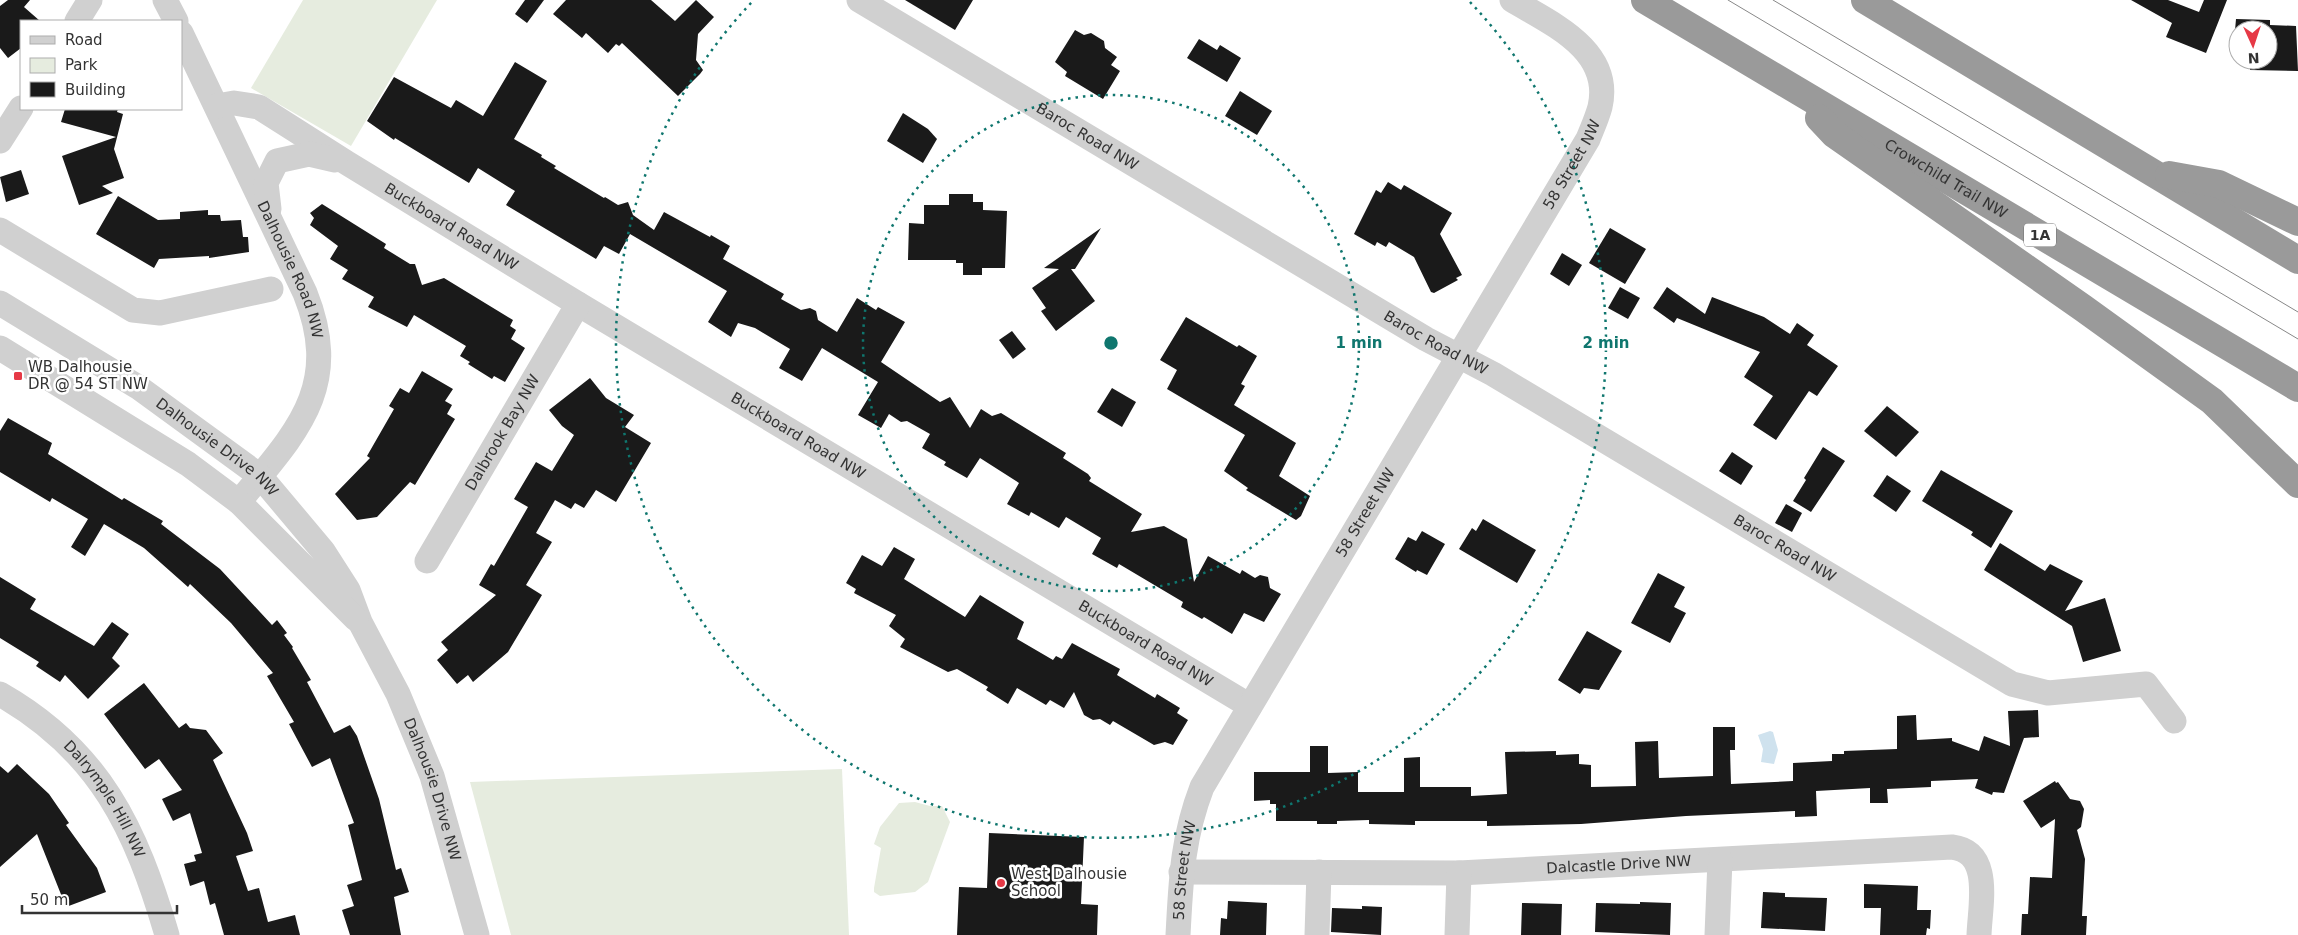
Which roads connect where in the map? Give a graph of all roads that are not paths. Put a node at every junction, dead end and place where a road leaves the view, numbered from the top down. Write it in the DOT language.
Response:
graph roads {
  1 [pos="90,0"];
  2 [pos="165,0"];
  3 [pos="859,0"];
  4 [pos="1512,0"];
  5 [pos="1645,0"];
  6 [pos="1865,0"];
  7 [pos="78,20"];
  8 [pos="175,20"];
  9 [pos="182,35"];
  10 [pos="1782,82"];
  11 [pos="217,106"];
  12 [pos="20,110"];
  13 [pos="0,141"];
  14 [pos="347,163"];
  15 [pos="2154,173"];
  16 [pos="270,220"];
  17 [pos="2298,222"];
  18 [pos="0,230"];
  19 [pos="2298,260"];
  20 [pos="271,289"];
  21 [pos="0,303"];
  22 [pos="578,304"];
  23 [pos="0,348"];
  24 [pos="1461,356"];
  25 [pos="2298,388"];
  26 [pos="260,476"];
  27 [pos="2298,484"];
  28 [pos="239,502"];
  29 [pos="427,561"];
  30 [pos="360,622"];
  31 [pos="0,694"];
  32 [pos="1250,706"];
  33 [pos="2174,721"];
  34 [pos="1720,860"];
  35 [pos="1180,872"];
  36 [pos="1319,872"];
  37 [pos="1459,873"];
  38 [pos="167,935"];
  39 [pos="477,935"];
  40 [pos="1178,935"];
  41 [pos="1317,935"];
  42 [pos="1457,935"];
  43 [pos="1717,935"];
  44 [pos="1979,935"];
  1 -- 7 [label="street"];
  2 -- 8 [label="street"];
  3 -- 24 [label="street, Baroc Road NW"];
  4 -- 24 [label="street, 58 Street NW"];
  5 -- 10 [label="highway, Crowchild Trail NW / 1A"];
  6 -- 15 [label="highway"];
  9 -- 11 [label="street, Dalhousie Road NW"];
  10 -- 25 [label="highway, Crowchild Trail NW / 1A"];
  10 -- 27 [label="highway"];
  11 -- 14 [label="street, Buckboard Road NW"];
  11 -- 16 [label="street, Dalhousie Road NW"];
  12 -- 13 [label="street"];
  14 -- 16 [label="street, Buckboard Road NW"];
  14 -- 22 [label="street, Buckboard Road NW"];
  15 -- 17 [label="highway"];
  15 -- 19 [label="highway"];
  16 -- 26 [label="street, Dalhousie Road NW"];
  18 -- 20 [label="street"];
  21 -- 26 [label="street, Dalhousie Drive NW"];
  22 -- 29 [label="street, Dalbrook Bay NW"];
  22 -- 32 [label="street, Buckboard Road NW"];
  23 -- 28 [label="street, Dalhousie Drive NW"];
  24 -- 32 [label="street, 58 Street NW"];
  24 -- 33 [label="street, Baroc Road NW"];
  26 -- 28 [label="street, Dalhousie Road NW"];
  26 -- 30 [label="street, Dalhousie Drive NW"];
  28 -- 30 [label="street, Dalhousie Drive NW"];
  30 -- 39 [label="street, Dalhousie Drive NW"];
  31 -- 38 [label="street, Dalrymple Hill NW"];
  32 -- 35 [label="street, 58 Street NW"];
  34 -- 37 [label="street, Dalcastle Drive NW"];
  34 -- 43 [label="street"];
  34 -- 44 [label="street, Dalcastle Drive NW"];
  35 -- 36 [label="street, Dalcastle Drive NW"];
  35 -- 40 [label="street, 58 Street NW"];
  36 -- 37 [label="street, Dalcastle Drive NW"];
  36 -- 41 [label="street"];
  37 -- 42 [label="street"];
}
